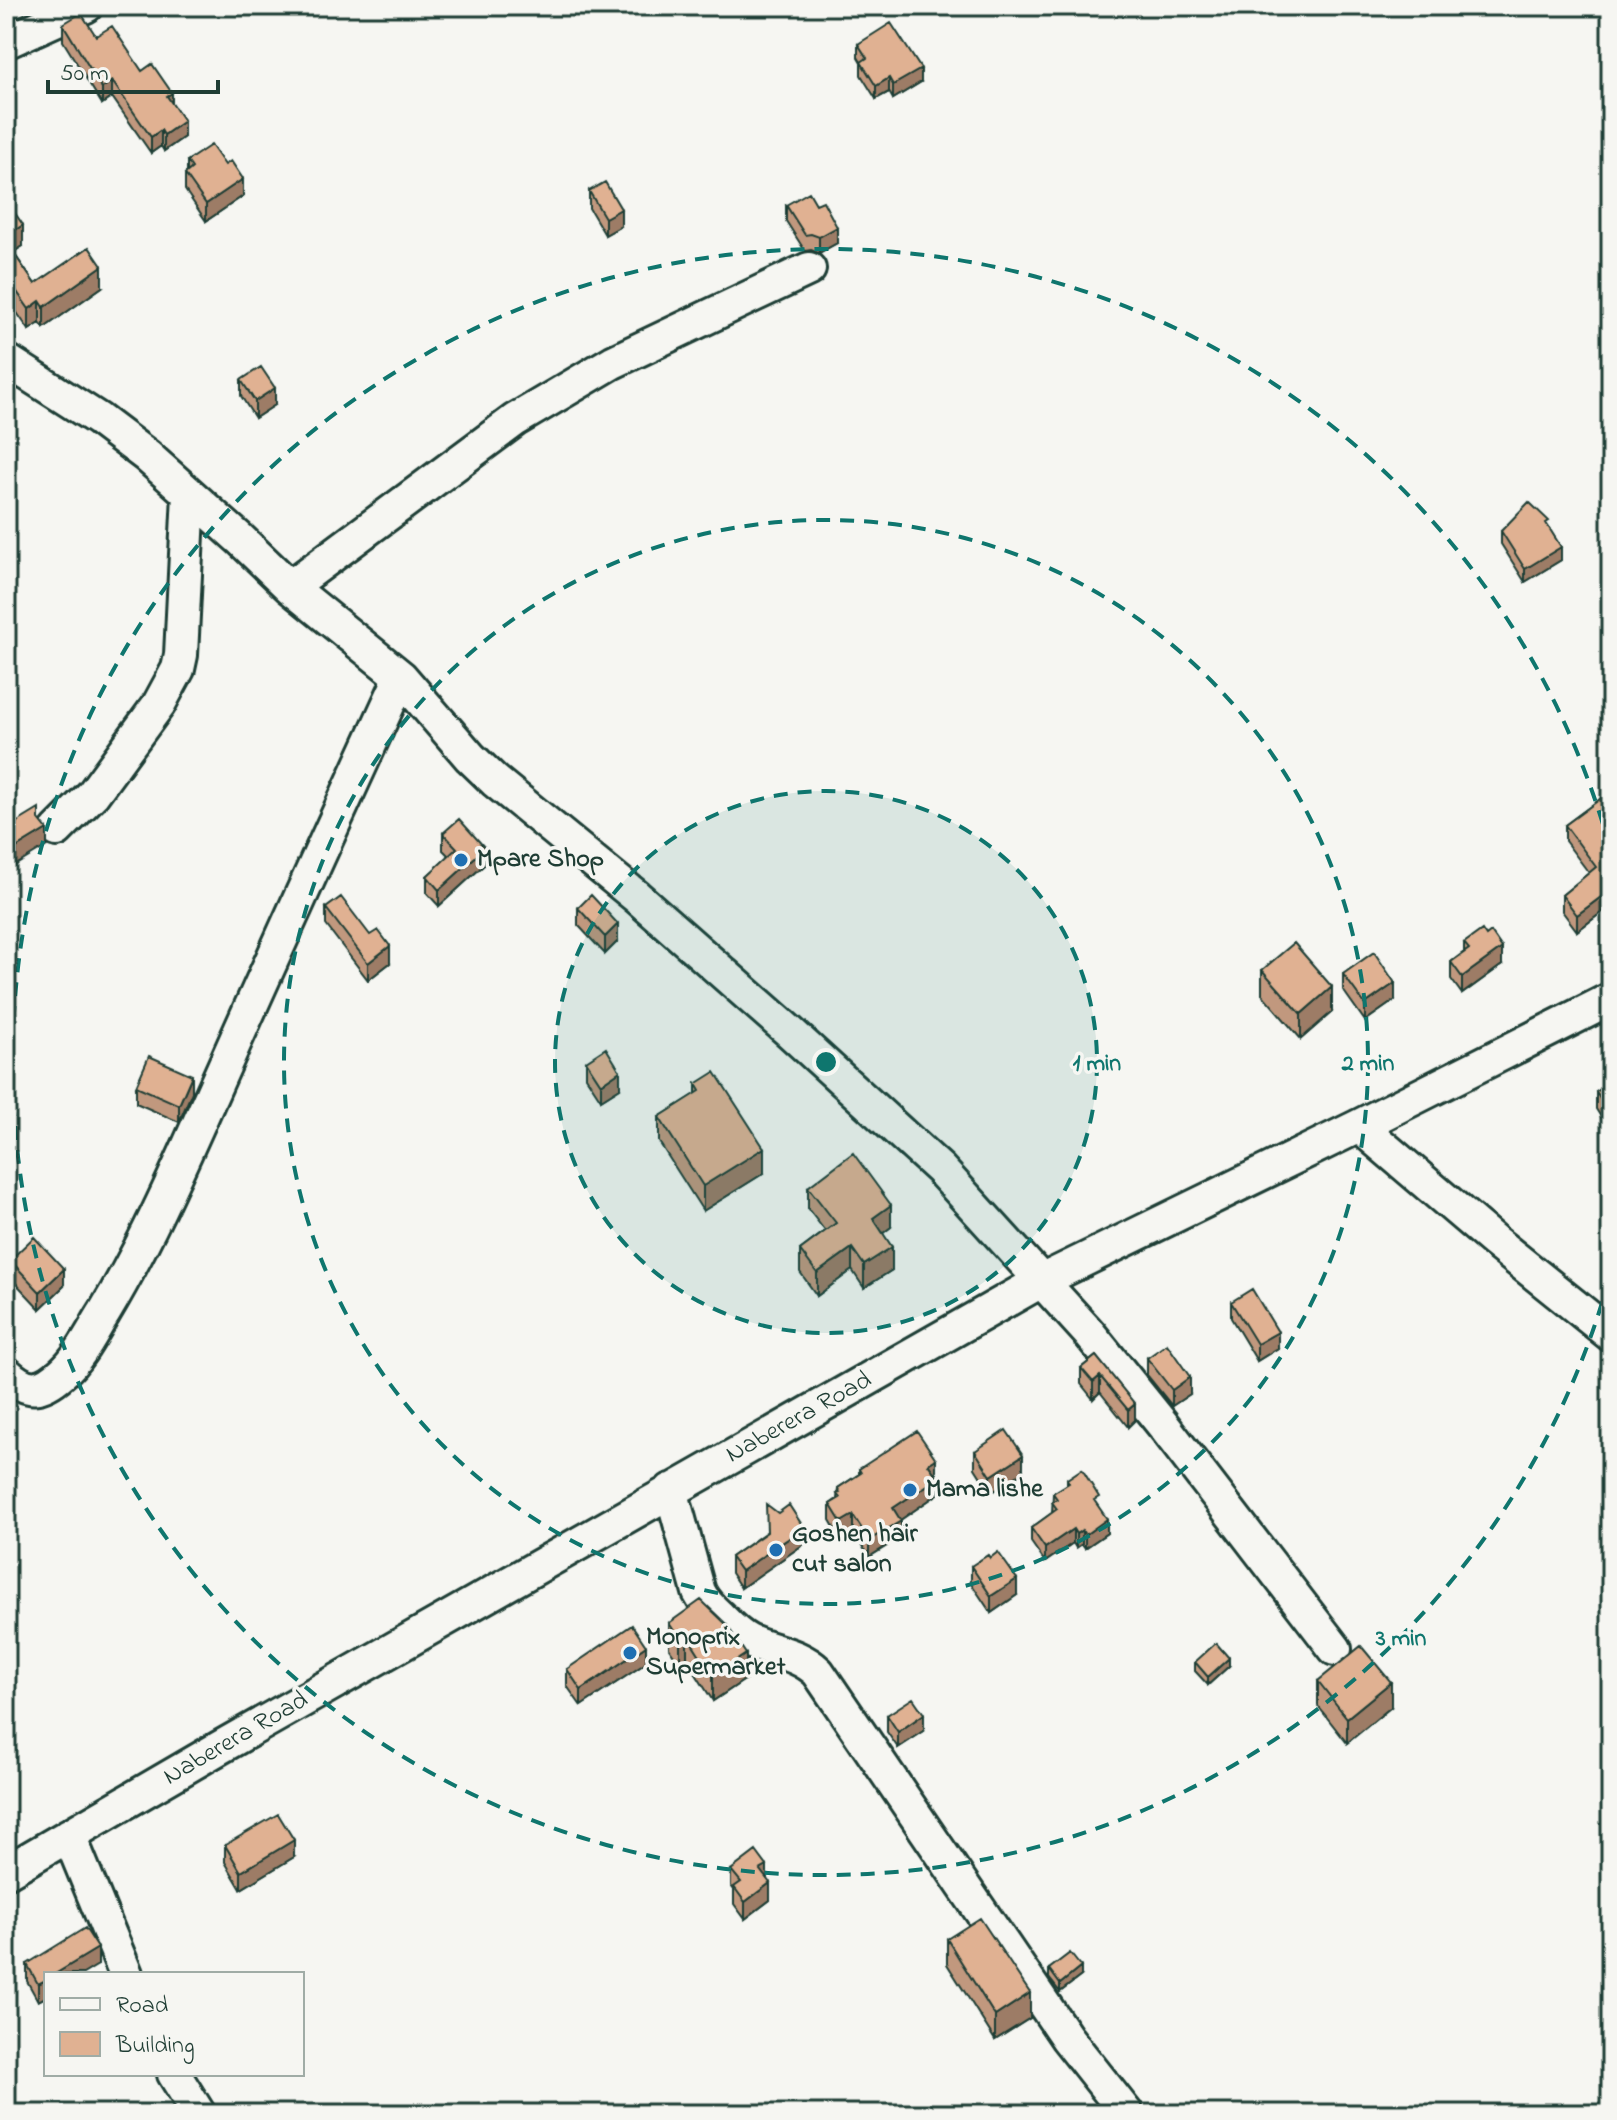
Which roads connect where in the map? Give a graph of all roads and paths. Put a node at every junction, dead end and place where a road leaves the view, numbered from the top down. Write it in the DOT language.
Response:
graph roads {
  1 [pos="86,6"];
  2 [pos="6,42"];
  3 [pos="809,269"];
  4 [pos="6,360"];
  5 [pos="189,494"];
  6 [pos="290,587"];
  7 [pos="401,677"];
  8 [pos="57,830"];
  9 [pos="1611,999"];
  10 [pos="1359,1126"];
  11 [pos="1041,1281"];
  12 [pos="1611,1335"];
  13 [pos="6,1373"];
  14 [pos="671,1490"];
  15 [pos="1335,1649"];
  16 [pos="69,1835"];
  17 [pos="6,1872"];
  18 [pos="125,1972"];
  19 [pos="175,2076"];
  20 [pos="199,2114"];
  21 [pos="1127,2114"];
  1 -- 2 [label="street"];
  3 -- 6 [label="street"];
  4 -- 5 [label="street"];
  5 -- 6 [label="street"];
  5 -- 8 [label="street"];
  6 -- 7 [label="street"];
  7 -- 11 [label="street"];
  7 -- 13 [label="street"];
  9 -- 10 [label="street, Naberera Road"];
  10 -- 11 [label="street, Naberera Road"];
  10 -- 12 [label="street"];
  11 -- 14 [label="street, Naberera Road"];
  11 -- 15 [label="street"];
  14 -- 16 [label="street, Naberera Road"];
  14 -- 21 [label="street"];
  16 -- 17 [label="street, Naberera Road"];
  16 -- 18 [label="street"];
  19 -- 20 [label="street"];
}
